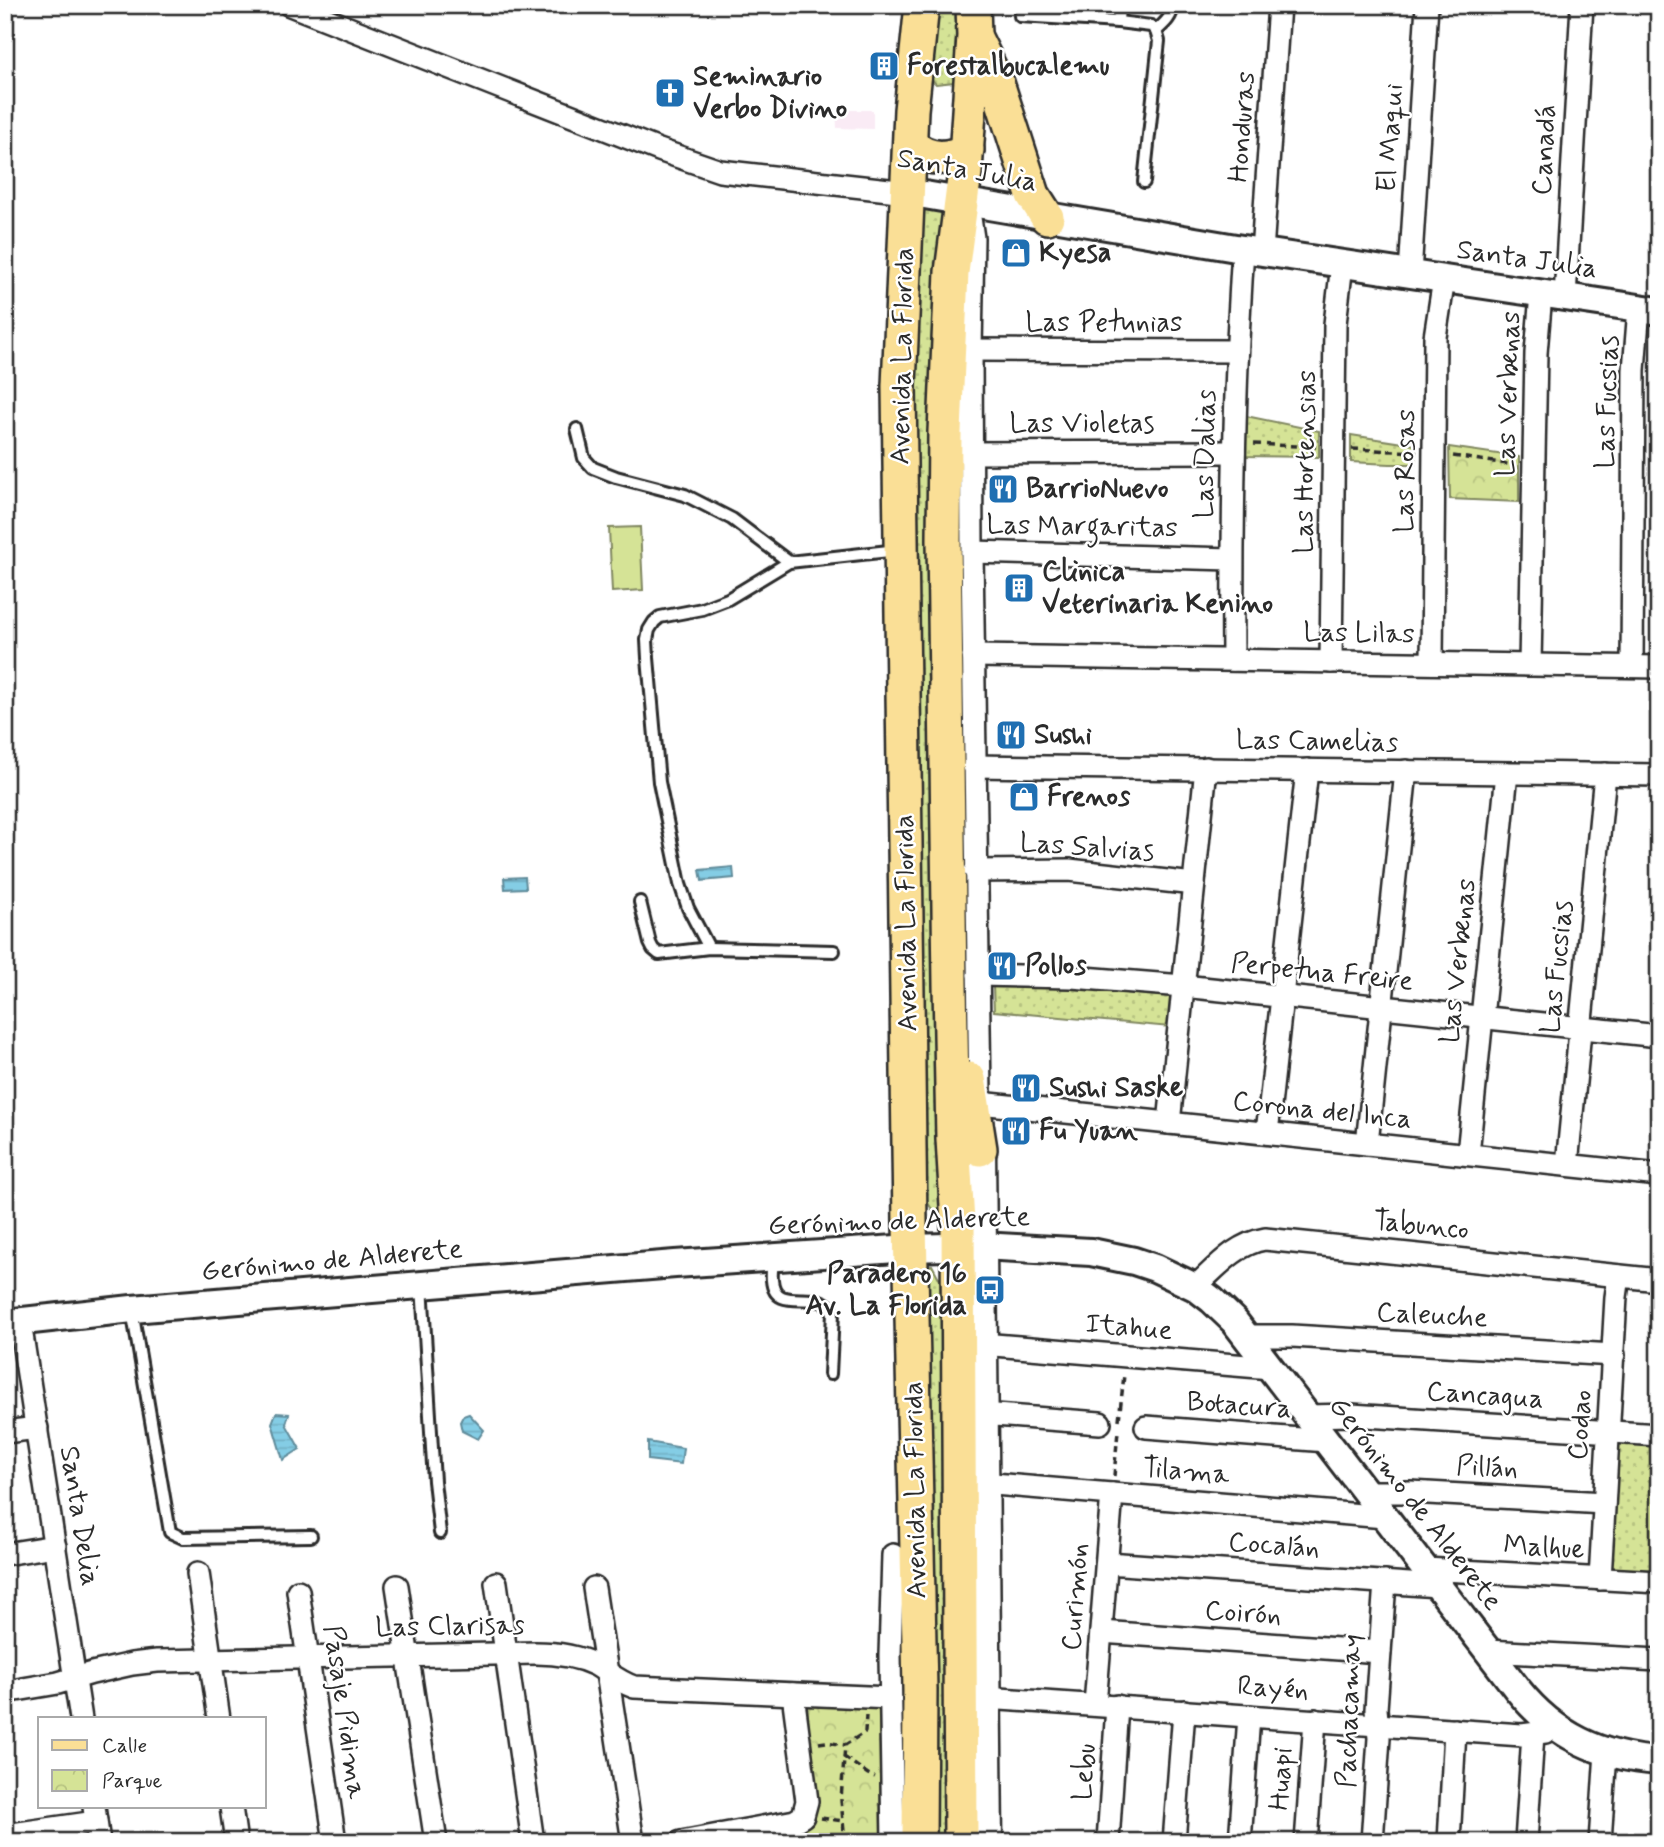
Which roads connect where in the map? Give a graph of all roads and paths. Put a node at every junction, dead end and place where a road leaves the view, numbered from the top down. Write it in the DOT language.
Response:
graph roads {
  1 [pos="290,5"];
  2 [pos="922,5"];
  3 [pos="985,5"];
  4 [pos="1119,5"];
  5 [pos="1173,5"];
  6 [pos="1279,5"];
  7 [pos="1427,5"];
  8 [pos="1582,5"];
  9 [pos="1020,16"];
  10 [pos="974,21"];
  11 [pos="1118,22"];
  12 [pos="1156,31"];
  13 [pos="910,144"];
  14 [pos="967,150"];
  15 [pos="1144,183"];
  16 [pos="907,192"];
  17 [pos="961,200"];
  18 [pos="1047,217"];
  19 [pos="1252,251"];
  20 [pos="1342,264"];
  21 [pos="1410,274"];
  22 [pos="1444,279"];
  23 [pos="1553,295"];
  24 [pos="1649,310"];
  25 [pos="971,350"];
  26 [pos="1237,351"];
  27 [pos="577,429"];
  28 [pos="1235,447"];
  29 [pos="1334,448"];
  30 [pos="971,453"];
  31 [pos="1434,453"];
  32 [pos="1534,468"];
  33 [pos="901,550"];
  34 [pos="972,552"];
  35 [pos="1232,559"];
  36 [pos="789,562"];
  37 [pos="974,656"];
  38 [pos="1233,660"];
  39 [pos="1331,662"];
  40 [pos="1432,663"];
  41 [pos="1530,665"];
  42 [pos="1632,666"];
  43 [pos="1659,667"];
  44 [pos="947,730"];
  45 [pos="905,732"];
  46 [pos="974,766"];
  47 [pos="1206,768"];
  48 [pos="1307,770"];
  49 [pos="1406,771"];
  50 [pos="1507,773"];
  51 [pos="1605,774"];
  52 [pos="1659,775"];
  53 [pos="975,871"];
  54 [pos="1194,884"];
  55 [pos="640,902"];
  56 [pos="709,948"];
  57 [pos="834,951"];
  58 [pos="964,980"];
  59 [pos="1183,986"];
  60 [pos="1282,997"];
  61 [pos="1381,1007"];
  62 [pos="1482,1018"];
  63 [pos="1580,1028"];
  64 [pos="1659,1036"];
  65 [pos="980,1103"];
  66 [pos="1169,1123"];
  67 [pos="1267,1133"];
  68 [pos="1367,1144"];
  69 [pos="979,1149"];
  70 [pos="1468,1154"];
  71 [pos="1567,1165"];
  72 [pos="1659,1175"];
  73 [pos="970,1246"];
  74 [pos="911,1248"];
  75 [pos="773,1257"];
  76 [pos="1619,1276"];
  77 [pos="1659,1280"];
  78 [pos="422,1285"];
  79 [pos="1195,1287"];
  80 [pos="132,1309"];
  81 [pos="13,1322"];
  82 [pos="1247,1336"];
  83 [pos="982,1344"];
  84 [pos="1614,1355"];
  85 [pos="1271,1368"];
  86 [pos="830,1374"];
  87 [pos="982,1415"];
  88 [pos="1307,1416"];
  89 [pos="915,1422"];
  90 [pos="1100,1423"];
  91 [pos="1146,1427"];
  92 [pos="37,1428"];
  93 [pos="5,1432"];
  94 [pos="1609,1432"];
  95 [pos="1659,1435"];
  96 [pos="1327,1441"];
  97 [pos="982,1483"];
  98 [pos="1366,1492"];
  99 [pos="1112,1494"];
  100 [pos="1604,1503"];
  101 [pos="1385,1517"];
  102 [pos="440,1533"];
  103 [pos="312,1536"];
  104 [pos="55,1546"];
  105 [pos="960,1550"];
  106 [pos="5,1555"];
  107 [pos="893,1556"];
  108 [pos="1107,1563"];
  109 [pos="198,1573"];
  110 [pos="1432,1577"];
  111 [pos="1600,1579"];
  112 [pos="1385,1582"];
  113 [pos="1659,1582"];
  114 [pos="496,1583"];
  115 [pos="397,1586"];
  116 [pos="594,1587"];
  117 [pos="298,1591"];
  118 [pos="1101,1632"];
  119 [pos="1488,1651"];
  120 [pos="1380,1652"];
  121 [pos="506,1654"];
  122 [pos="408,1655"];
  123 [pos="308,1657"];
  124 [pos="210,1659"];
  125 [pos="1659,1660"];
  126 [pos="607,1673"];
  127 [pos="75,1679"];
  128 [pos="5,1692"];
  129 [pos="793,1694"];
  130 [pos="905,1694"];
  131 [pos="972,1695"];
  132 [pos="867,1697"];
  133 [pos="1095,1705"];
  134 [pos="1117,1706"];
  135 [pos="1184,1711"];
  136 [pos="1249,1716"];
  137 [pos="81,1717"];
  138 [pos="219,1717"];
  139 [pos="1315,1720"];
  140 [pos="1378,1725"];
  141 [pos="1455,1730"];
  142 [pos="1544,1731"];
  143 [pos="800,1745"];
  144 [pos="845,1745"];
  145 [pos="1606,1752"];
  146 [pos="844,1758"];
  147 [pos="1659,1761"];
  148 [pos="892,1783"];
  149 [pos="231,1808"];
  150 [pos="96,1823"];
  151 [pos="786,1833"];
  152 [pos="5,1835"];
  153 [pos="236,1842"];
  154 [pos="335,1842"];
  155 [pos="436,1842"];
  156 [pos="533,1842"];
  157 [pos="633,1842"];
  158 [pos="681,1842"];
  159 [pos="845,1842"];
  160 [pos="893,1842"];
  161 [pos="919,1842"];
  162 [pos="961,1842"];
  163 [pos="987,1842"];
  164 [pos="1108,1842"];
  165 [pos="1174,1842"];
  166 [pos="1240,1842"];
  167 [pos="1306,1842"];
  168 [pos="1372,1842"];
  169 [pos="1449,1842"];
  170 [pos="1526,1842"];
  171 [pos="1600,1842"];
  1 -- 16 [label="street, Santa Julia"];
  2 -- 13 [label="main road, Avenida La Florida"];
  3 -- 10 [label="street, Avenida La Florida"];
  4 -- 11 [label="lane"];
  5 -- 12 [label="lane"];
  6 -- 19 [label="street, Honduras"];
  7 -- 21 [label="street, El Maqui"];
  8 -- 23 [label="street, Canadá"];
  9 -- 11 [label="lane"];
  10 -- 14 [label="main road, Avenida La Florida"];
  10 -- 18 [label="main road"];
  11 -- 12 [label="lane"];
  12 -- 15 [label="lane"];
  13 -- 14 [label="main road"];
  13 -- 16 [label="main road, Avenida La Florida"];
  14 -- 17 [label="main road, Avenida La Florida"];
  16 -- 17 [label="street, Santa Julia"];
  16 -- 33 [label="main road, Avenida La Florida"];
  17 -- 18 [label="street, Santa Julia"];
  17 -- 25 [label="street, Avenida La Florida"];
  17 -- 44 [label="main road, Avenida La Florida"];
  18 -- 19 [label="street, Santa Julia"];
  19 -- 20 [label="street, Santa Julia"];
  19 -- 26 [label="street, Las Dalias"];
  20 -- 21 [label="street, Santa Julia"];
  20 -- 29 [label="street, Las Hortensias"];
  21 -- 22 [label="street, Santa Julia"];
  22 -- 23 [label="street, Santa Julia"];
  22 -- 31 [label="street, Las Rosas"];
  23 -- 24 [label="street, Santa Julia"];
  23 -- 32 [label="street, Las Verbenas"];
  24 -- 42 [label="street, Las Fucsias"];
  25 -- 26 [label="street, Las Petunias"];
  25 -- 30 [label="street, Avenida La Florida"];
  26 -- 28 [label="street, Las Dalias"];
  27 -- 36 [label="lane"];
  28 -- 29 [label="path"];
  28 -- 30 [label="street, Las Violetas"];
  28 -- 35 [label="street, Las Dalias"];
  29 -- 31 [label="path"];
  29 -- 39 [label="street, Las Hortensias"];
  30 -- 34 [label="street, Avenida La Florida"];
  31 -- 32 [label="path"];
  31 -- 40 [label="street, Las Rosas"];
  32 -- 41 [label="street, Las Verbenas"];
  33 -- 36 [label="lane"];
  33 -- 45 [label="main road, Avenida La Florida"];
  34 -- 35 [label="street, Las Margaritas"];
  34 -- 37 [label="street, Avenida La Florida"];
  35 -- 38 [label="street, Las Dalias"];
  36 -- 56 [label="lane"];
  37 -- 38 [label="street, Las Lilas"];
  37 -- 46 [label="street, Avenida La Florida"];
  38 -- 39 [label="street, Las Lilas"];
  39 -- 40 [label="street, Las Lilas"];
  40 -- 41 [label="street, Las Lilas"];
  41 -- 42 [label="street, Las Lilas"];
  42 -- 43 [label="street, Las Lilas"];
  44 -- 45 [label="main road"];
  44 -- 58 [label="main road, Avenida La Florida"];
  45 -- 74 [label="main road, Avenida La Florida"];
  46 -- 47 [label="street, Las Camelias"];
  46 -- 53 [label="street, Avenida La Florida"];
  47 -- 48 [label="street, Las Camelias"];
  47 -- 54 [label="street"];
  48 -- 49 [label="street, Las Camelias"];
  48 -- 60 [label="street"];
  49 -- 50 [label="street, Las Camelias"];
  49 -- 61 [label="street"];
  50 -- 51 [label="street, Las Camelias"];
  50 -- 62 [label="street, Las Verbenas"];
  51 -- 52 [label="street, Las Camelias"];
  51 -- 63 [label="street, Las Fucsias"];
  53 -- 54 [label="street, Las Salvias"];
  53 -- 58 [label="street, Avenida La Florida"];
  54 -- 59 [label="street"];
  55 -- 56 [label="lane"];
  56 -- 57 [label="lane"];
  58 -- 59 [label="street, Perpetua Freire"];
  58 -- 65 [label="street, Avenida La Florida"];
  58 -- 69 [label="main road"];
  58 -- 73 [label="main road, Avenida La Florida"];
  59 -- 60 [label="street, Perpetua Freire"];
  59 -- 66 [label="street"];
  60 -- 61 [label="street, Perpetua Freire"];
  60 -- 67 [label="street"];
  61 -- 62 [label="street, Perpetua Freire"];
  61 -- 68 [label="street"];
  62 -- 63 [label="street, Perpetua Freire"];
  62 -- 70 [label="street, Las Verbenas"];
  63 -- 64 [label="street, Perpetua Freire"];
  63 -- 71 [label="street, Las Fucsias"];
  65 -- 66 [label="street, Corona del Inca"];
  65 -- 69 [label="street, Avenida La Florida"];
  66 -- 67 [label="street, Corona del Inca"];
  67 -- 68 [label="street, Corona del Inca"];
  68 -- 70 [label="street, Corona del Inca"];
  69 -- 73 [label="main road, Avenida La Florida"];
  70 -- 71 [label="street, Corona del Inca"];
  71 -- 72 [label="street, Corona del Inca"];
  73 -- 74 [label="street, Gerónimo de Alderete"];
  73 -- 79 [label="street, Gerónimo de Alderete"];
  73 -- 83 [label="main road, Avenida La Florida"];
  73 -- 105 [label="main road, Avenida La Florida"];
  74 -- 75 [label="street, Gerónimo de Alderete"];
  74 -- 89 [label="main road, Avenida La Florida"];
  75 -- 78 [label="street, Gerónimo de Alderete"];
  75 -- 86 [label="lane"];
  76 -- 77 [label="street, Tabunco"];
  76 -- 79 [label="street, Tabunco"];
  76 -- 84 [label="street, Codao"];
  78 -- 80 [label="street, Gerónimo de Alderete"];
  78 -- 102 [label="lane"];
  79 -- 82 [label="street, Gerónimo de Alderete"];
  80 -- 81 [label="street, Gerónimo de Alderete"];
  80 -- 103 [label="lane"];
  81 -- 92 [label="street, Santa Delia"];
  82 -- 84 [label="street, Caleuche"];
  82 -- 85 [label="street, Gerónimo de Alderete"];
  83 -- 85 [label="street, Itahue"];
  83 -- 87 [label="main road, Avenida La Florida"];
  84 -- 94 [label="street, Codao"];
  85 -- 88 [label="street, Gerónimo de Alderete"];
  87 -- 90 [label="street"];
  87 -- 97 [label="main road, Avenida La Florida"];
  87 -- 105 [label="main road"];
  88 -- 94 [label="street, Cancagua"];
  88 -- 96 [label="street, Gerónimo de Alderete"];
  89 -- 107 [label="main road"];
  89 -- 130 [label="main road, Avenida La Florida"];
  91 -- 96 [label="street, Botacura"];
  92 -- 93 [label="street"];
  92 -- 104 [label="street, Santa Delia"];
  94 -- 95 [label="street, Cancagua"];
  94 -- 100 [label="street, Codao"];
  96 -- 98 [label="street, Gerónimo de Alderete"];
  97 -- 99 [label="street, Tilama"];
  97 -- 131 [label="main road, Avenida La Florida"];
  98 -- 100 [label="street, Pillán"];
  98 -- 101 [label="street, Gerónimo de Alderete"];
  99 -- 101 [label="street, Tilama"];
  99 -- 108 [label="street, Curimón"];
  100 -- 111 [label="street, Codao"];
  101 -- 110 [label="street, Gerónimo de Alderete"];
  104 -- 106 [label="street"];
  104 -- 127 [label="street, Santa Delia"];
  105 -- 131 [label="main road, Avenida La Florida"];
  107 -- 130 [label="street, Avenida La Florida"];
  108 -- 112 [label="street, Cocalán"];
  108 -- 118 [label="street, Curimón"];
  109 -- 124 [label="street"];
  110 -- 111 [label="street, Malhue"];
  110 -- 112 [label="street, Cocalán"];
  110 -- 119 [label="street, Gerónimo de Alderete"];
  111 -- 113 [label="street, Malhue"];
  112 -- 120 [label="street, Pachacamay"];
  114 -- 121 [label="street"];
  115 -- 122 [label="street"];
  116 -- 126 [label="street"];
  117 -- 123 [label="street, Pasaje Pidima"];
  118 -- 120 [label="street, Coirón"];
  118 -- 133 [label="street, Curimón"];
  119 -- 125 [label="street"];
  119 -- 142 [label="street, Gerónimo de Alderete"];
  120 -- 140 [label="street, Pachacamay"];
  121 -- 122 [label="street, Las Clarisas"];
  121 -- 126 [label="street, Las Clarisas"];
  121 -- 156 [label="street"];
  122 -- 123 [label="street, Las Clarisas"];
  122 -- 155 [label="street"];
  123 -- 124 [label="street, Las Clarisas"];
  123 -- 154 [label="street, Pasaje Pidima"];
  124 -- 127 [label="street, Las Clarisas"];
  124 -- 138 [label="street"];
  126 -- 129 [label="street, Las Clarisas"];
  126 -- 157 [label="street"];
  127 -- 128 [label="street, Las Clarisas"];
  127 -- 137 [label="street, Santa Delia"];
  129 -- 132 [label="street, Las Clarisas"];
  129 -- 143 [label="street"];
  130 -- 131 [label="main road"];
  130 -- 132 [label="street, Las Clarisas"];
  130 -- 148 [label="street, Avenida La Florida"];
  130 -- 161 [label="main road, Avenida La Florida"];
  131 -- 133 [label="street, Rayén"];
  131 -- 162 [label="main road, Avenida La Florida"];
  131 -- 163 [label="main road, Avenida La Florida"];
  132 -- 144 [label="path"];
  133 -- 134 [label="street, Rayén"];
  134 -- 135 [label="street, Rayén"];
  134 -- 164 [label="street, Lebu"];
  135 -- 136 [label="street, Rayén"];
  135 -- 165 [label="street"];
  136 -- 139 [label="street, Rayén"];
  136 -- 166 [label="street"];
  139 -- 140 [label="street, Rayén"];
  139 -- 167 [label="street, Huapi"];
  140 -- 141 [label="street, Rayén"];
  140 -- 168 [label="street, Pachacamay"];
  141 -- 142 [label="street, Rayén"];
  141 -- 169 [label="street"];
  142 -- 145 [label="street, Gerónimo de Alderete"];
  142 -- 170 [label="street"];
  143 -- 144 [label="path"];
  143 -- 151 [label="street"];
  144 -- 146 [label="path"];
  145 -- 147 [label="street, Gerónimo de Alderete"];
  145 -- 171 [label="street"];
  146 -- 148 [label="path"];
  146 -- 159 [label="path"];
  148 -- 160 [label="street, Avenida La Florida"];
  149 -- 153 [label="street"];
  150 -- 152 [label="street"];
  151 -- 158 [label="street"];
}
